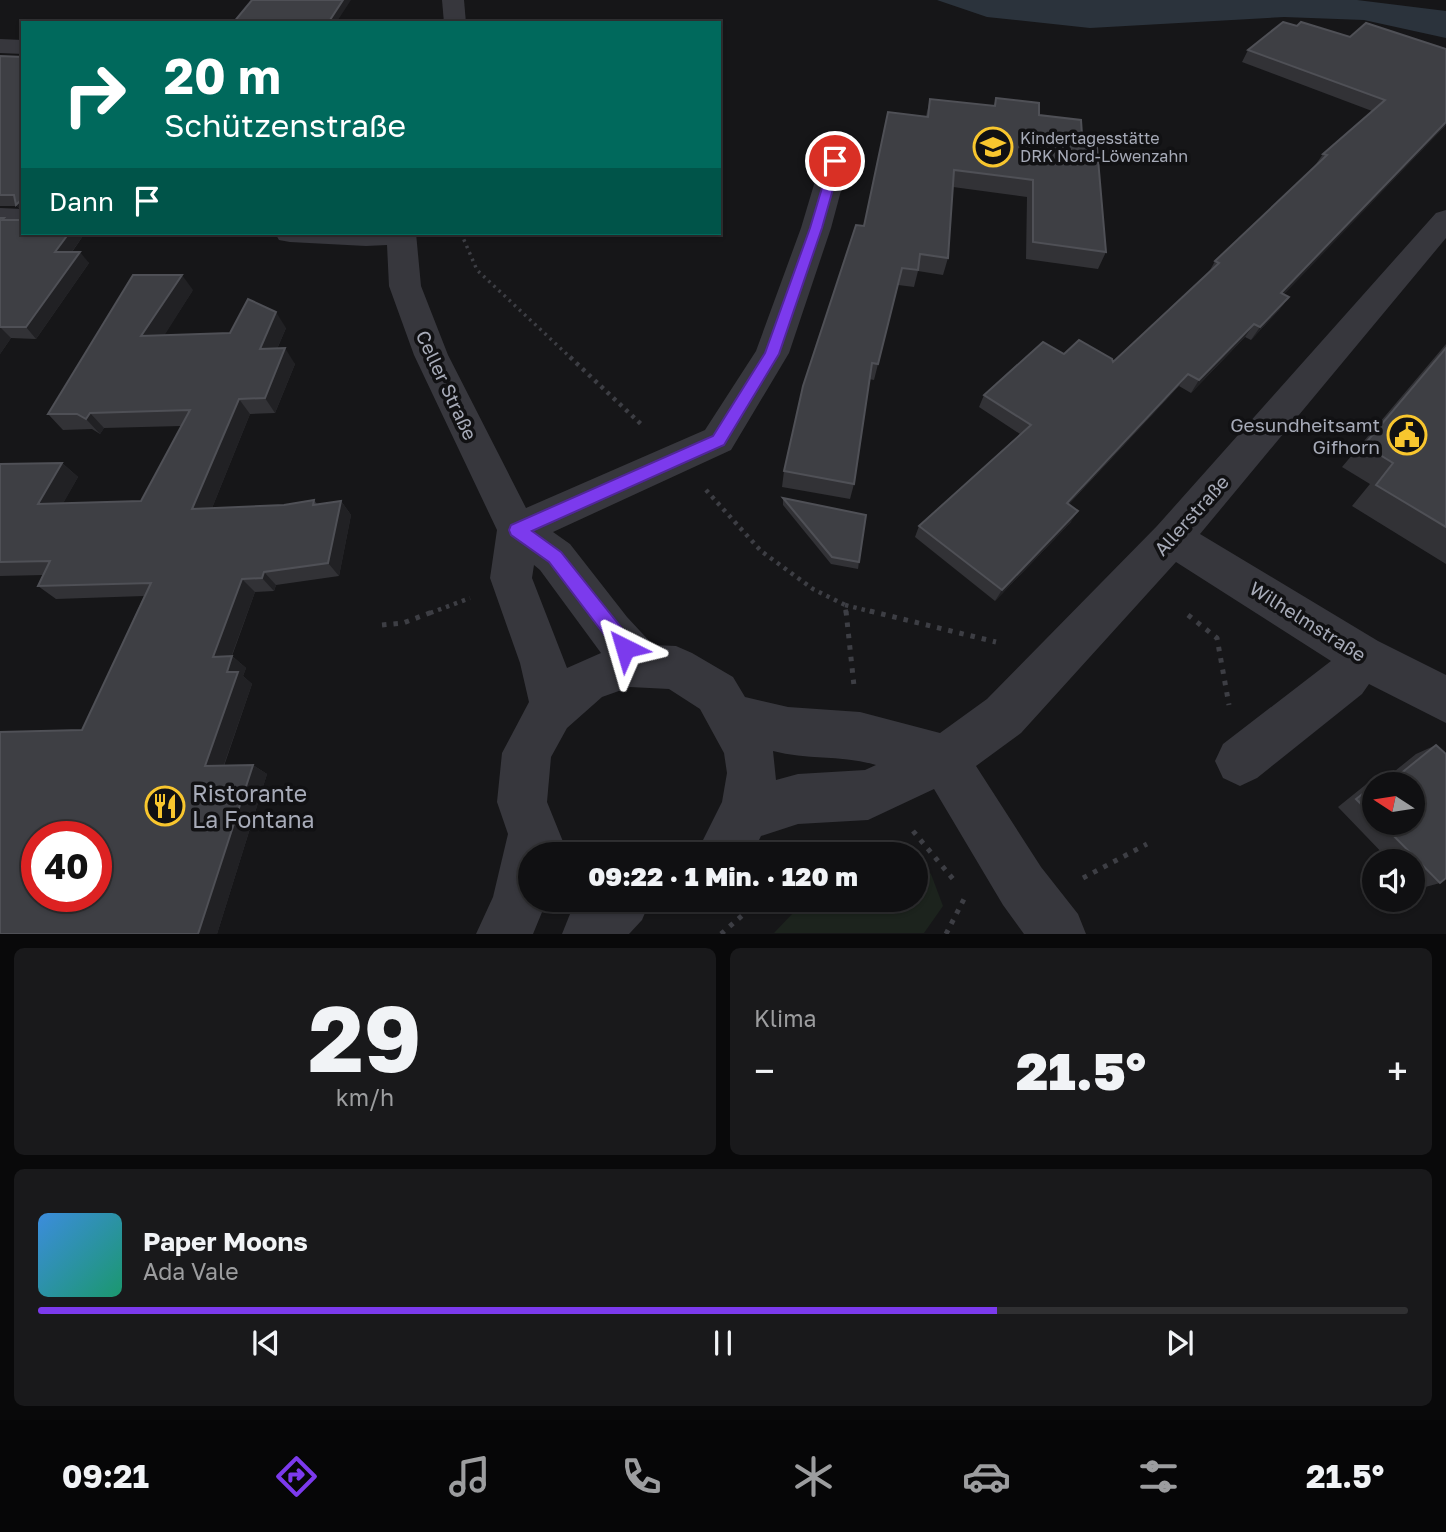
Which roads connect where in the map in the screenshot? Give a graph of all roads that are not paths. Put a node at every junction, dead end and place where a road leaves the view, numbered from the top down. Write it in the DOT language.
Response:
graph roads {
  1 [pos="453,0"];
  2 [pos="455,21"];
  3 [pos="0,46"];
  4 [pos="21,47"];
  5 [pos="835,161"];
  6 [pos="0,217"];
  7 [pos="21,218"];
  8 [pos="1446,219"];
  9 [pos="341,235"];
  10 [pos="384,235"];
  11 [pos="401,235"];
  12 [pos="517,530"];
  13 [pos="1172,538"];
  14 [pos="1362,656"];
  15 [pos="640,663"];
  16 [pos="1446,700"];
  17 [pos="554,706"];
  18 [pos="737,719"];
  19 [pos="943,758"];
  20 [pos="1240,761"];
  21 [pos="733,834"];
  22 [pos="535,842"];
  23 [pos="518,905"];
  24 [pos="504,933"];
  25 [pos="1058,933"];
  1 -- 2 [label="street"];
  3 -- 4 [label="street"];
  5 -- 12 [label="street"];
  6 -- 7 [label="street"];
  8 -- 13 [label="street, Allerstraße"];
  9 -- 10 [label="street"];
  11 -- 12 [label="street, Celler Straße"];
  12 -- 15 [label="street, Celler Straße"];
  12 -- 17 [label="street"];
  13 -- 14 [label="street, Wilhelmstraße"];
  13 -- 19 [label="street, Allerstraße"];
  14 -- 16 [label="street, Wilhelmstraße"];
  14 -- 20 [label="street"];
  15 -- 17 [label="street"];
  15 -- 18 [label="street"];
  17 -- 22 [label="street"];
  18 -- 19 [label="street"];
  18 -- 21 [label="street"];
  19 -- 21 [label="street, Allerstraße"];
  19 -- 25 [label="street"];
  23 -- 24 [label="street"];
}
